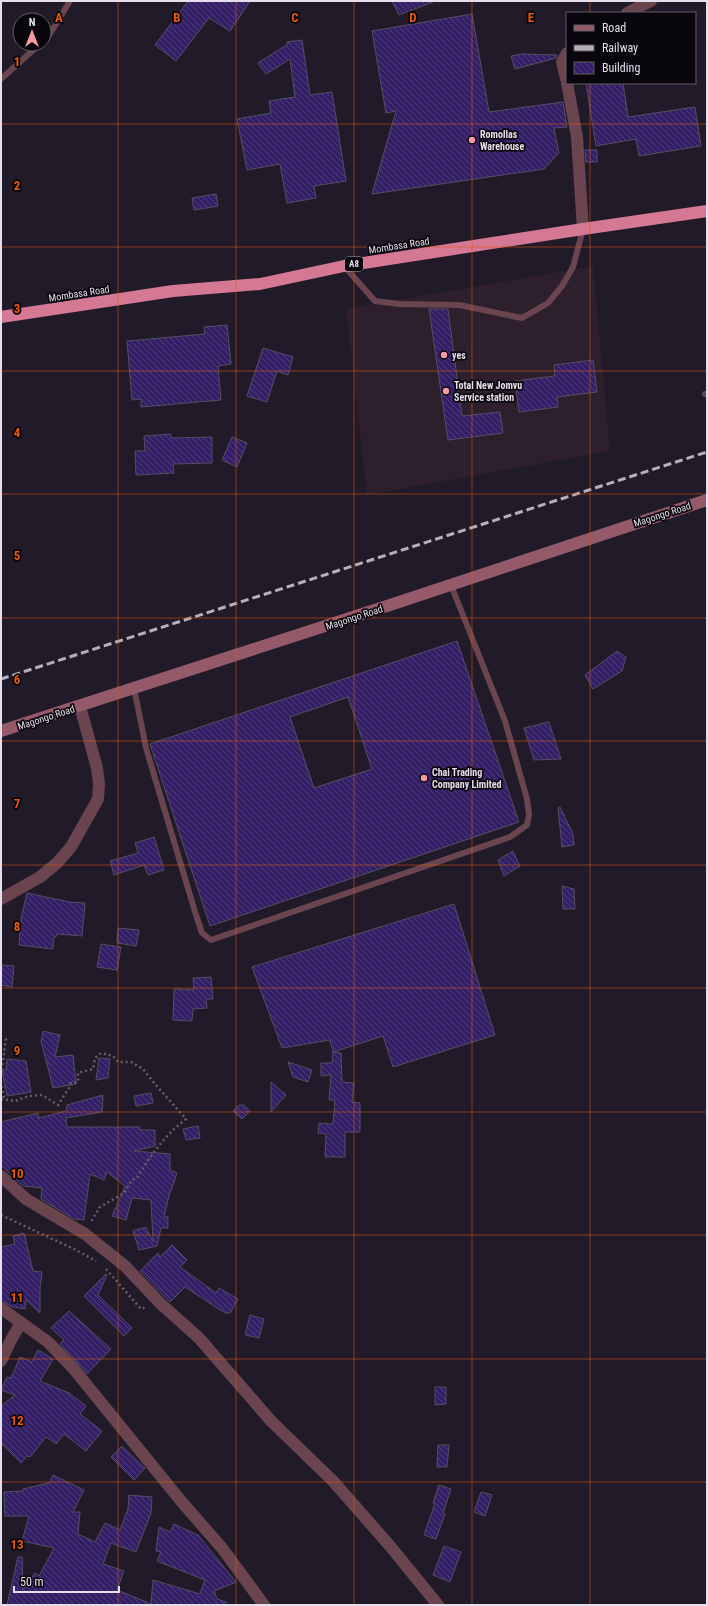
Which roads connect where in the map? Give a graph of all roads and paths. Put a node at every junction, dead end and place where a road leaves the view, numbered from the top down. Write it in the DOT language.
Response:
graph roads {
  1 [pos="70,1"];
  2 [pos="651,1"];
  3 [pos="629,12"];
  4 [pos="52,30"];
  5 [pos="31,52"];
  6 [pos="566,54"];
  7 [pos="1,79"];
  8 [pos="566,79"];
  9 [pos="567,84"];
  10 [pos="707,211"];
  11 [pos="583,229"];
  12 [pos="344,266"];
  13 [pos="1,317"];
  14 [pos="707,500"];
  15 [pos="451,584"];
  16 [pos="134,688"];
  17 [pos="80,706"];
  18 [pos="1,731"];
  19 [pos="1,899"];
  20 [pos="7,1036"];
  21 [pos="1,1070"];
  22 [pos="1,1081"];
  23 [pos="2,1099"];
  24 [pos="1,1176"];
  25 [pos="1,1215"];
  26 [pos="85,1234"];
  27 [pos="161,1304"];
  28 [pos="1,1308"];
  29 [pos="21,1323"];
  30 [pos="1,1361"];
  31 [pos="264,1605"];
  32 [pos="438,1605"];
  1 -- 4 [label="lane"];
  2 -- 3 [label="street"];
  5 -- 7 [label="lane"];
  6 -- 8 [label="street"];
  9 -- 11 [label="street"];
  10 -- 11 [label="highway, Mombasa Road / A8"];
  11 -- 12 [label="highway, Mombasa Road / A8"];
  11 -- 12 [label="lane"];
  12 -- 13 [label="highway, Mombasa Road / A8"];
  14 -- 15 [label="street, Magongo Road"];
  15 -- 16 [label="street, Magongo Road"];
  15 -- 16 [label="lane"];
  16 -- 17 [label="street, Magongo Road"];
  17 -- 18 [label="street, Magongo Road"];
  17 -- 19 [label="street"];
  20 -- 21 [label="path"];
  22 -- 23 [label="path"];
  23 -- 26 [label="path"];
  24 -- 26 [label="street"];
  25 -- 27 [label="path"];
  26 -- 27 [label="street"];
  27 -- 32 [label="street"];
  28 -- 29 [label="street"];
  29 -- 30 [label="street"];
  29 -- 31 [label="street"];
}
